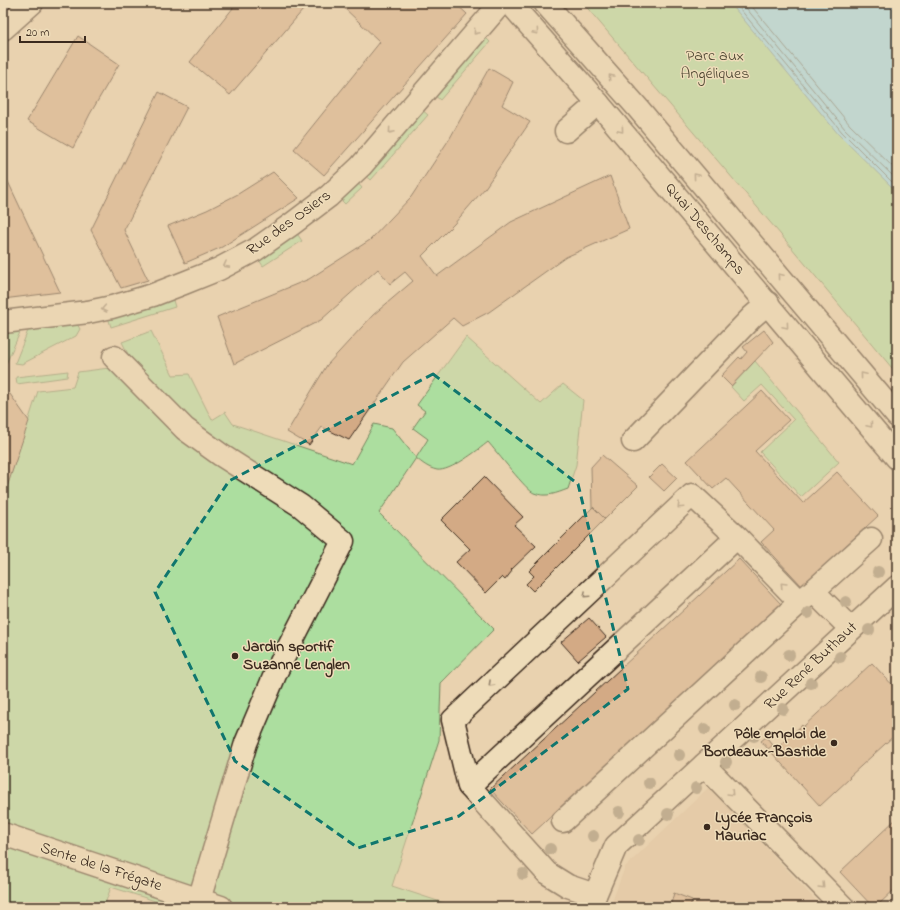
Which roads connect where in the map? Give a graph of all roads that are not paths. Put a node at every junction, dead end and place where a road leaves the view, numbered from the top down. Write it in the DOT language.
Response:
graph roads {
  1 [pos="32,3"];
  2 [pos="501,3"];
  3 [pos="510,3"];
  4 [pos="545,3"];
  5 [pos="3,29"];
  6 [pos="598,103"];
  7 [pos="566,131"];
  8 [pos="768,303"];
  9 [pos="3,322"];
  10 [pos="114,357"];
  11 [pos="897,416"];
  12 [pos="633,441"];
  13 [pos="897,458"];
  14 [pos="737,537"];
  15 [pos="871,539"];
  16 [pos="897,587"];
  17 [pos="806,597"];
  18 [pos="851,629"];
  19 [pos="704,765"];
  20 [pos="469,786"];
  21 [pos="563,821"];
  22 [pos="3,834"];
  23 [pos="199,900"];
  24 [pos="592,901"];
  25 [pos="221,907"];
  26 [pos="843,907"];
  1 -- 5 [label="street"];
  2 -- 9 [label="street, Rue des Osiers, one-way"];
  3 -- 6 [label="street, Quai Deschamps, one-way"];
  11 -- 4 [label="street, Quai Deschamps, one-way"];
  6 -- 7 [label="street"];
  6 -- 8 [label="street, Quai Deschamps, one-way"];
  8 -- 12 [label="street"];
  8 -- 13 [label="street, Quai Deschamps, one-way"];
  10 -- 23 [label="street"];
  17 -- 14 [label="street, one-way"];
  14 -- 20 [label="street"];
  14 -- 20 [label="street, one-way"];
  15 -- 17 [label="street"];
  16 -- 18 [label="street, Rue René Buthaut"];
  17 -- 18 [label="street"];
  17 -- 21 [label="street"];
  18 -- 19 [label="street, Rue René Buthaut"];
  19 -- 24 [label="street, Rue René Buthaut"];
  19 -- 26 [label="street, one-way"];
  20 -- 24 [label="street"];
  22 -- 23 [label="street, Sente de la Frégate"];
  23 -- 25 [label="street, Sente de la Frégate"];
}
